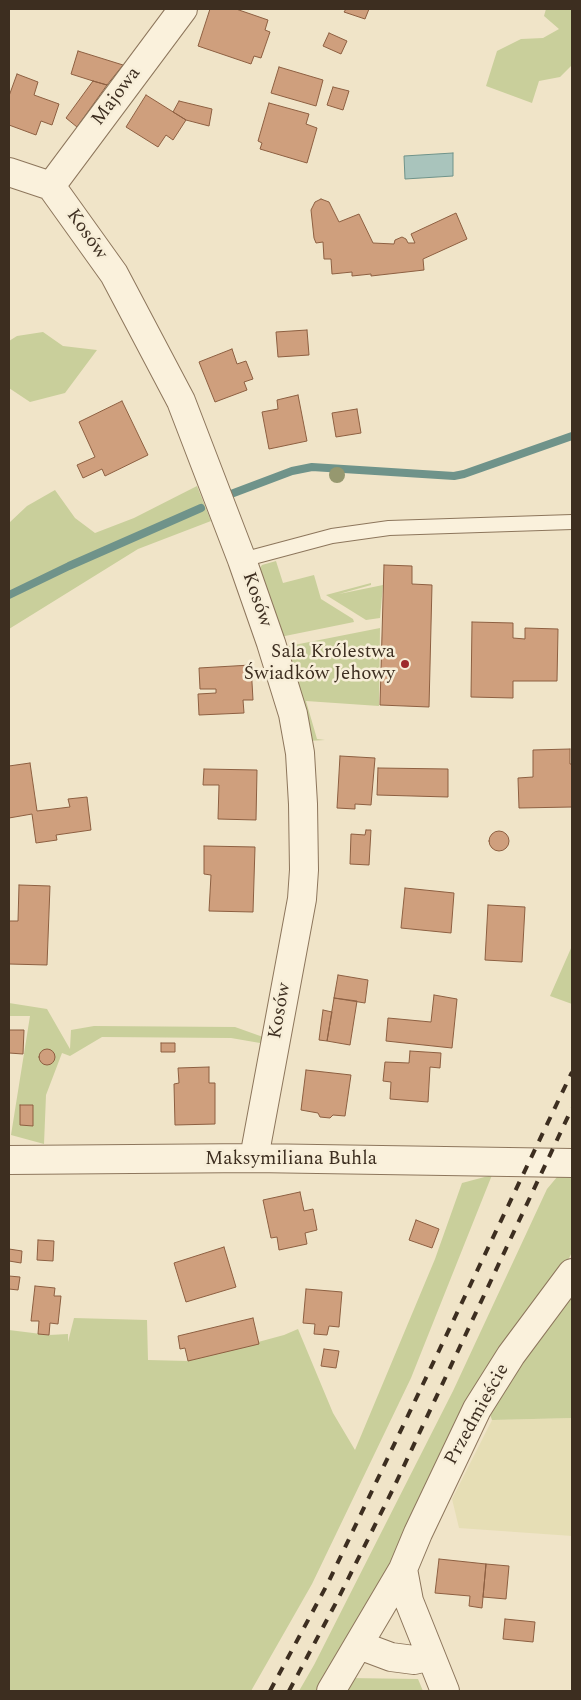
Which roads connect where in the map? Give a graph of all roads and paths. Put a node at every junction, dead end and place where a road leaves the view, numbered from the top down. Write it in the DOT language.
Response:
graph roads {
  1 [pos="183,9"];
  2 [pos="9,172"];
  3 [pos="51,186"];
  4 [pos="572,522"];
  5 [pos="242,560"];
  6 [pos="254,1158"];
  7 [pos="9,1160"];
  8 [pos="572,1163"];
  9 [pos="572,1273"];
  10 [pos="403,1569"];
  11 [pos="359,1645"];
  12 [pos="431,1656"];
  13 [pos="331,1691"];
  14 [pos="446,1691"];
  1 -- 3 [label="street, Majowa"];
  2 -- 3 [label="street"];
  3 -- 5 [label="street, Kosów"];
  4 -- 5 [label="lane"];
  5 -- 6 [label="street, Kosów"];
  6 -- 7 [label="street, Maksymiliana Buhla"];
  6 -- 8 [label="street, Maksymiliana Buhla"];
  9 -- 10 [label="street, Przedmieście"];
  10 -- 11 [label="street, Przedmieście"];
  10 -- 12 [label="street"];
  11 -- 12 [label="street"];
  11 -- 13 [label="street, Przedmieście"];
  12 -- 14 [label="street"];
}
